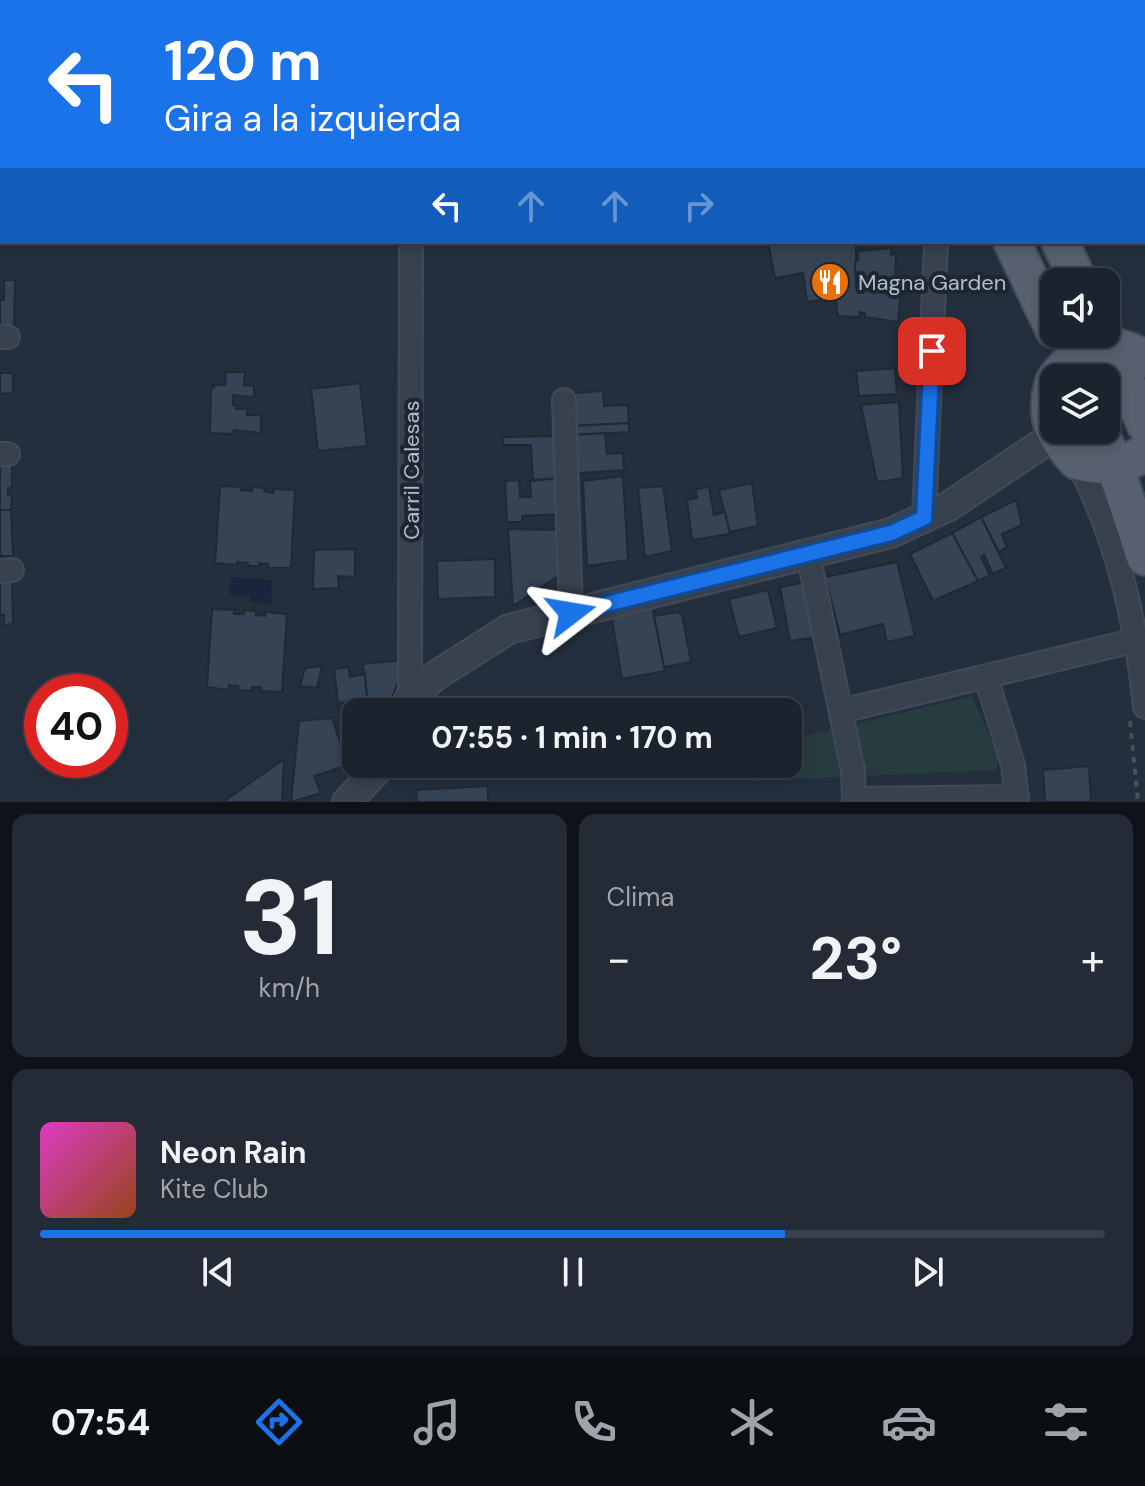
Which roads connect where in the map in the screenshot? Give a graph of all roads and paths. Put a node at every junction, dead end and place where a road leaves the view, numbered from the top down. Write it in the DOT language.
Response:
graph roads {
  1 [pos="411,244"];
  2 [pos="936,244"];
  3 [pos="1013,244"];
  4 [pos="1061,244"];
  5 [pos="1072,268"];
  6 [pos="1120,346"];
  7 [pos="1092,348"];
  8 [pos="1111,348"];
  9 [pos="1145,359"];
  10 [pos="1061,360"];
  11 [pos="564,400"];
  12 [pos="1145,424"];
  13 [pos="1114,444"];
  14 [pos="1066,448"];
  15 [pos="1130,459"];
  16 [pos="924,518"];
  17 [pos="808,554"];
  18 [pos="1145,557"];
  19 [pos="571,613"];
  20 [pos="1137,640"];
  21 [pos="986,677"];
  22 [pos="407,698"];
  23 [pos="414,698"];
  24 [pos="841,711"];
  25 [pos="1137,713"];
  26 [pos="368,778"];
  27 [pos="1017,800"];
  28 [pos="854,801"];
  29 [pos="347,802"];
  30 [pos="1138,802"];
  1 -- 22 [label="street, Carril Calesas"];
  2 -- 16 [label="street"];
  3 -- 10 [label="main road"];
  4 -- 5 [label="main road"];
  6 -- 9 [label="main road"];
  7 -- 10 [label="main road"];
  8 -- 12 [label="main road"];
  10 -- 14 [label="main road"];
  11 -- 19 [label="street"];
  13 -- 15 [label="main road"];
  14 -- 15 [label="main road"];
  14 -- 16 [label="street"];
  14 -- 20 [label="street"];
  15 -- 18 [label="main road"];
  16 -- 17 [label="street"];
  17 -- 19 [label="street"];
  17 -- 24 [label="street"];
  19 -- 23 [label="street"];
  20 -- 21 [label="street"];
  20 -- 25 [label="street"];
  21 -- 24 [label="street"];
  21 -- 27 [label="street"];
  24 -- 28 [label="street"];
  25 -- 30 [label="path"];
  26 -- 29 [label="street"];
  27 -- 28 [label="street"];
}
